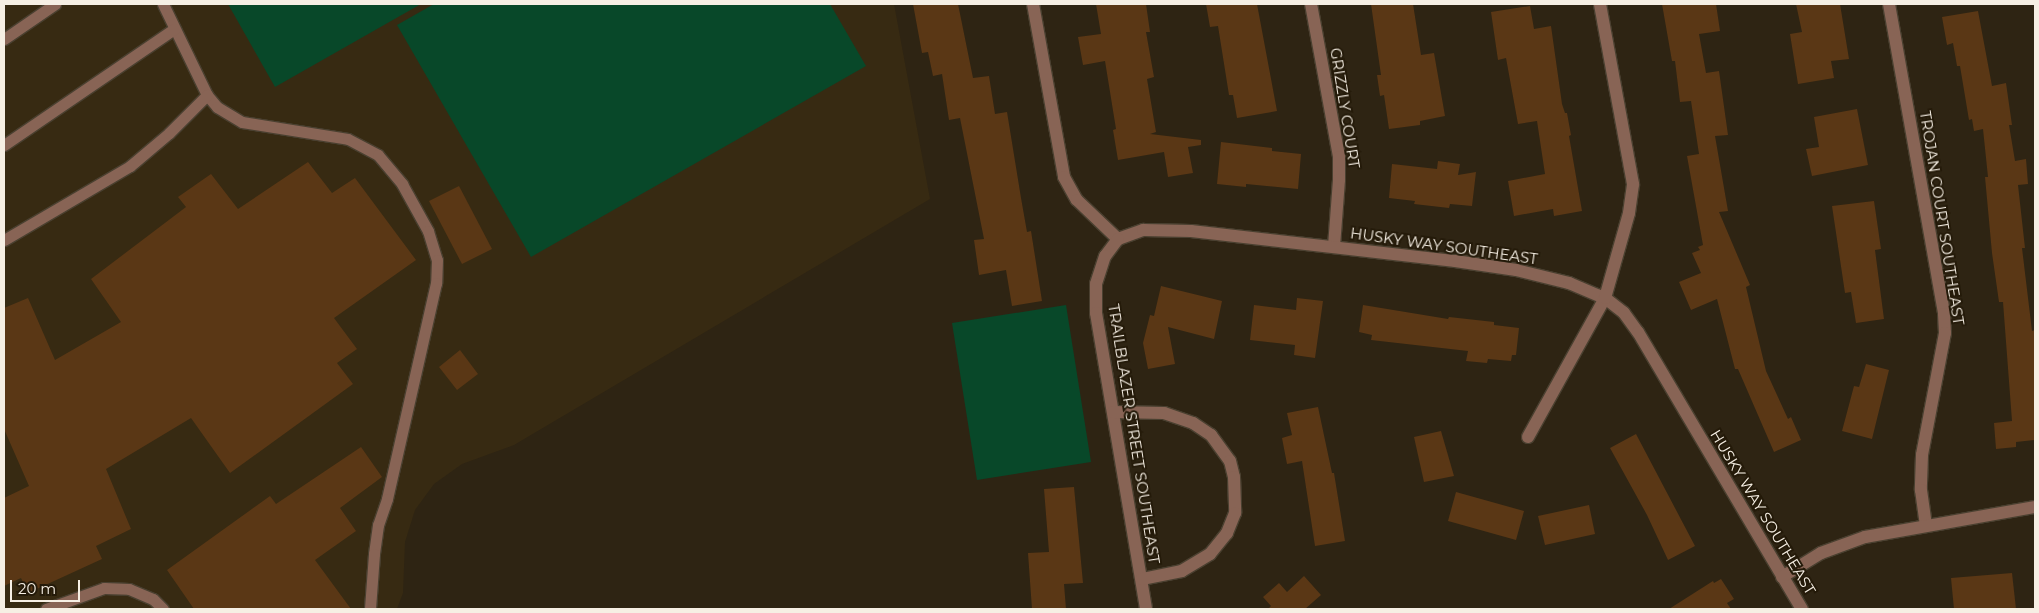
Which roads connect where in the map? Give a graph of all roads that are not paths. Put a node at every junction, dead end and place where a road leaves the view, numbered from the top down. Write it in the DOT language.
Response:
graph roads {
  1 [pos="55,4"];
  2 [pos="163,4"];
  3 [pos="1033,4"];
  4 [pos="1311,4"];
  5 [pos="1600,4"];
  6 [pos="1889,4"];
  7 [pos="174,29"];
  8 [pos="4,39"];
  9 [pos="207,95"];
  10 [pos="4,144"];
  11 [pos="4,240"];
  12 [pos="1118,240"];
  13 [pos="1334,247"];
  14 [pos="1605,298"];
  15 [pos="1113,412"];
  16 [pos="1528,438"];
  17 [pos="2035,506"];
  18 [pos="1926,526"];
  19 [pos="1782,577"];
  20 [pos="1142,579"];
  21 [pos="46,609"];
  22 [pos="163,609"];
  23 [pos="370,609"];
  24 [pos="1146,609"];
  25 [pos="1802,609"];
  1 -- 8 [label="lane"];
  2 -- 7 [label="lane"];
  3 -- 12 [label="street"];
  4 -- 13 [label="street, GRIZZLY COURT"];
  5 -- 14 [label="street"];
  6 -- 18 [label="street, TROJAN COURT SOUTHEAST"];
  7 -- 9 [label="lane"];
  7 -- 10 [label="lane"];
  9 -- 11 [label="lane"];
  9 -- 23 [label="lane"];
  12 -- 13 [label="street, HUSKY WAY SOUTHEAST"];
  12 -- 15 [label="street, TRAILBLAZER STREET SOUTHEAST"];
  13 -- 14 [label="street, HUSKY WAY SOUTHEAST"];
  14 -- 16 [label="street"];
  14 -- 19 [label="street, HUSKY WAY SOUTHEAST"];
  15 -- 20 [label="street, TRAILBLAZER STREET SOUTHEAST"];
  15 -- 20 [label="street"];
  17 -- 18 [label="street"];
  18 -- 19 [label="street"];
  19 -- 25 [label="street, HUSKY WAY SOUTHEAST"];
  20 -- 24 [label="street, TRAILBLAZER STREET SOUTHEAST"];
  21 -- 22 [label="lane"];
}
